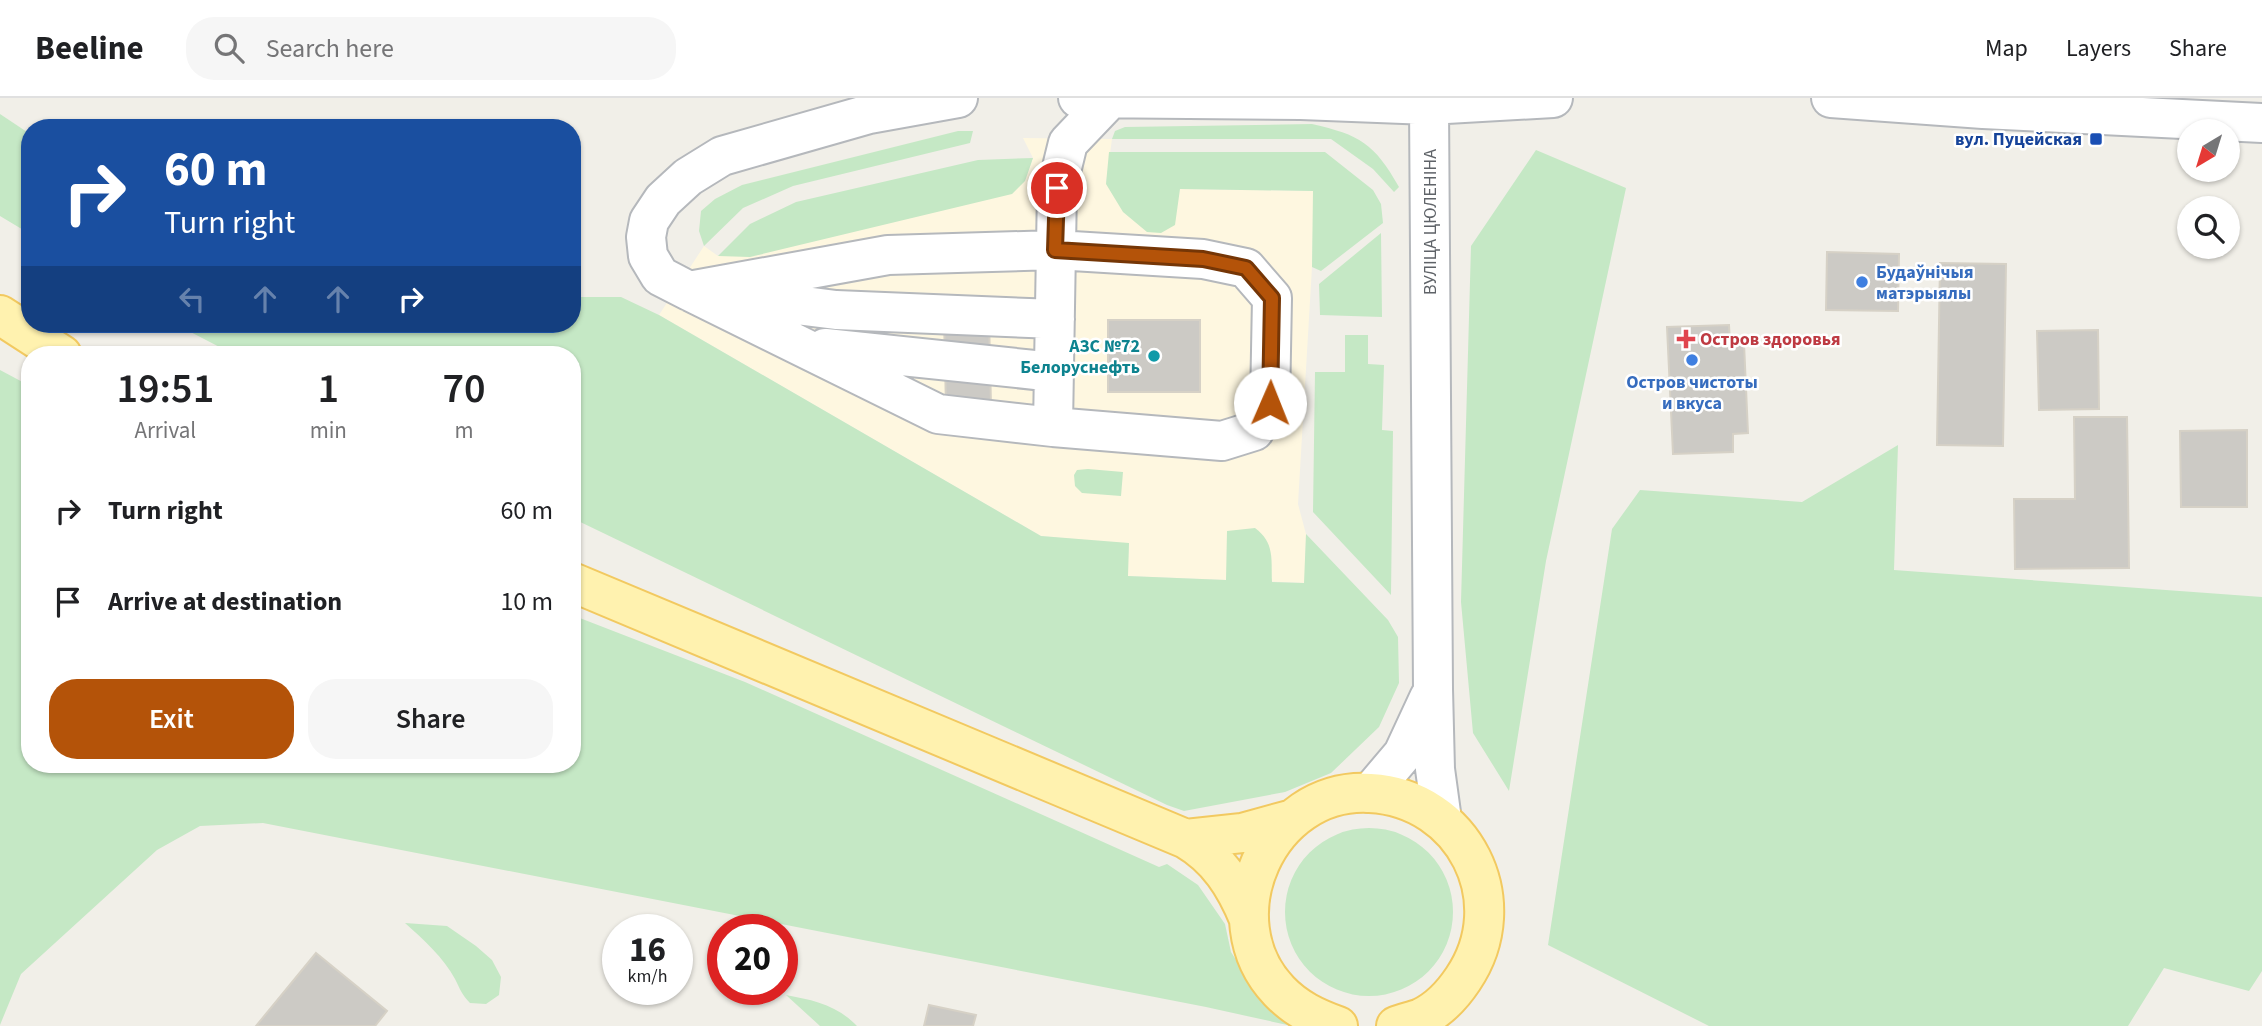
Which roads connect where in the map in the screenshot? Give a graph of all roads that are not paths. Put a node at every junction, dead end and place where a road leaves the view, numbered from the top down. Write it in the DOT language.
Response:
graph roads {
  1 [pos="958,98"];
  2 [pos="1553,98"];
  3 [pos="1831,98"];
  4 [pos="1094,99"];
  5 [pos="1429,105"];
  6 [pos="2262,123"];
  7 [pos="1055,250"];
  8 [pos="689,291"];
  9 [pos="0,315"];
  10 [pos="1055,319"];
  11 [pos="21,329"];
  12 [pos="28,333"];
  13 [pos="799,345"];
  14 [pos="48,346"];
  15 [pos="1054,372"];
  16 [pos="1053,427"];
  17 [pos="581,586"];
  18 [pos="1433,690"];
  19 [pos="1370,793"];
  20 [pos="1293,818"];
  21 [pos="1442,820"];
  22 [pos="1186,839"];
  23 [pos="1249,919"];
  24 [pos="1450,1010"];
  25 [pos="1338,1026"];
  26 [pos="1395,1026"];
  1 -- 8 [label="street"];
  2 -- 5 [label="street"];
  3 -- 6 [label="street"];
  4 -- 5 [label="street"];
  4 -- 7 [label="street"];
  5 -- 18 [label="street, ВУЛІЦА ЦЮЛЕНІНА"];
  7 -- 8 [label="street"];
  7 -- 10 [label="street"];
  7 -- 16 [label="street"];
  8 -- 10 [label="street"];
  8 -- 13 [label="street"];
  9 -- 11 [label="main road"];
  10 -- 15 [label="street"];
  12 -- 14 [label="main road"];
  13 -- 15 [label="street"];
  13 -- 16 [label="street"];
  15 -- 16 [label="street"];
  17 -- 22 [label="main road"];
  18 -- 19 [label="street, ВУЛІЦА ЦЮЛЕНІНА"];
  18 -- 21 [label="street, ВУЛІЦА ЦЮЛЕНІНА"];
  19 -- 20 [label="main road"];
  19 -- 21 [label="main road"];
  20 -- 22 [label="main road"];
  20 -- 23 [label="main road"];
  21 -- 24 [label="main road"];
  22 -- 23 [label="main road"];
  23 -- 25 [label="main road"];
  24 -- 26 [label="main road"];
}
